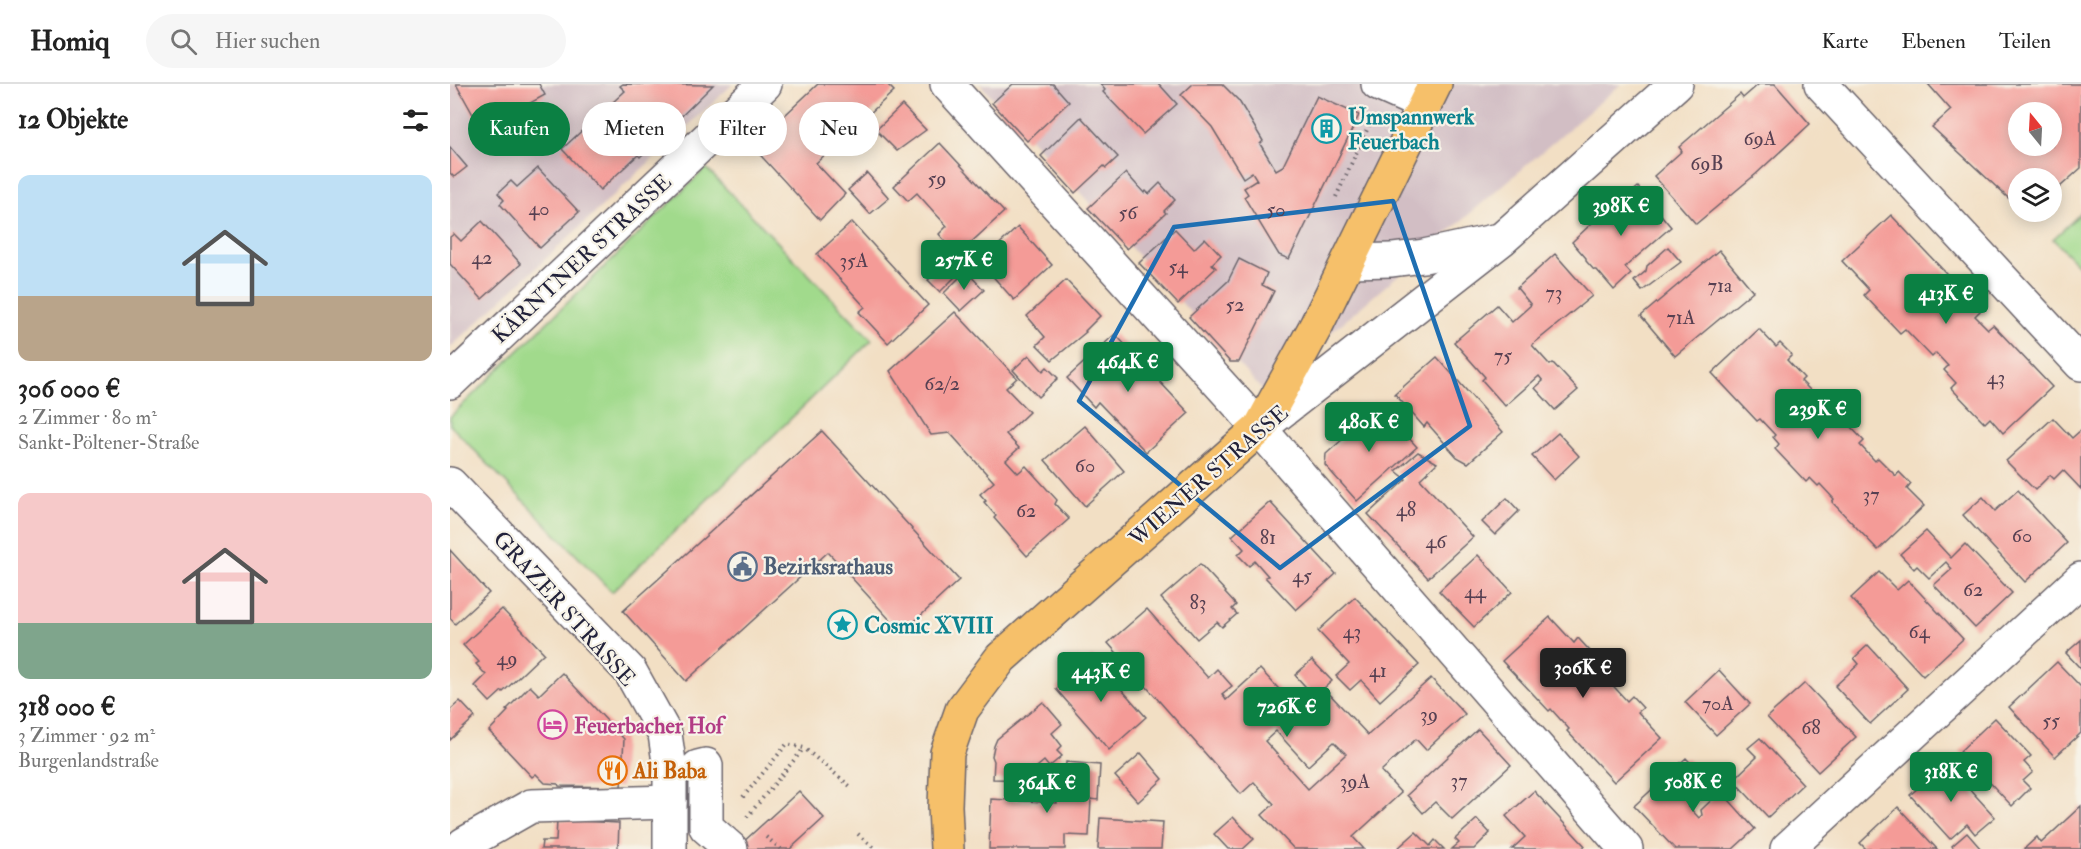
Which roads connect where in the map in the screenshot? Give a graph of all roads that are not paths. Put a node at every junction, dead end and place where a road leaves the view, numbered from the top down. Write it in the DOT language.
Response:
graph roads {
  1 [pos="765,84"];
  2 [pos="946,84"];
  3 [pos="1378,84"];
  4 [pos="1676,84"];
  5 [pos="1821,84"];
  6 [pos="1430,94"];
  7 [pos="1502,239"];
  8 [pos="1349,261"];
  9 [pos="2081,364"];
  10 [pos="450,382"];
  11 [pos="1260,428"];
  12 [pos="450,484"];
  13 [pos="2081,579"];
  14 [pos="698,766"];
  15 [pos="670,802"];
  16 [pos="724,836"];
  17 [pos="464,844"];
  18 [pos="670,849"];
  19 [pos="947,849"];
  20 [pos="1626,849"];
  21 [pos="1787,849"];
  1 -- 10 [label="street, KÄRNTNER STRASSE"];
  2 -- 11 [label="street"];
  3 -- 6 [label="street"];
  4 -- 7 [label="street, WIENER STRASSE"];
  5 -- 9 [label="street"];
  6 -- 8 [label="main road"];
  7 -- 8 [label="street, WIENER STRASSE"];
  7 -- 11 [label="street, WIENER STRASSE"];
  8 -- 11 [label="main road"];
  11 -- 19 [label="main road, WIENER STRASSE"];
  11 -- 20 [label="street"];
  12 -- 15 [label="street, GRAZER STRASSE"];
  13 -- 21 [label="street"];
  14 -- 16 [label="street"];
  15 -- 17 [label="street"];
  15 -- 18 [label="street, GRAZER STRASSE"];
}
